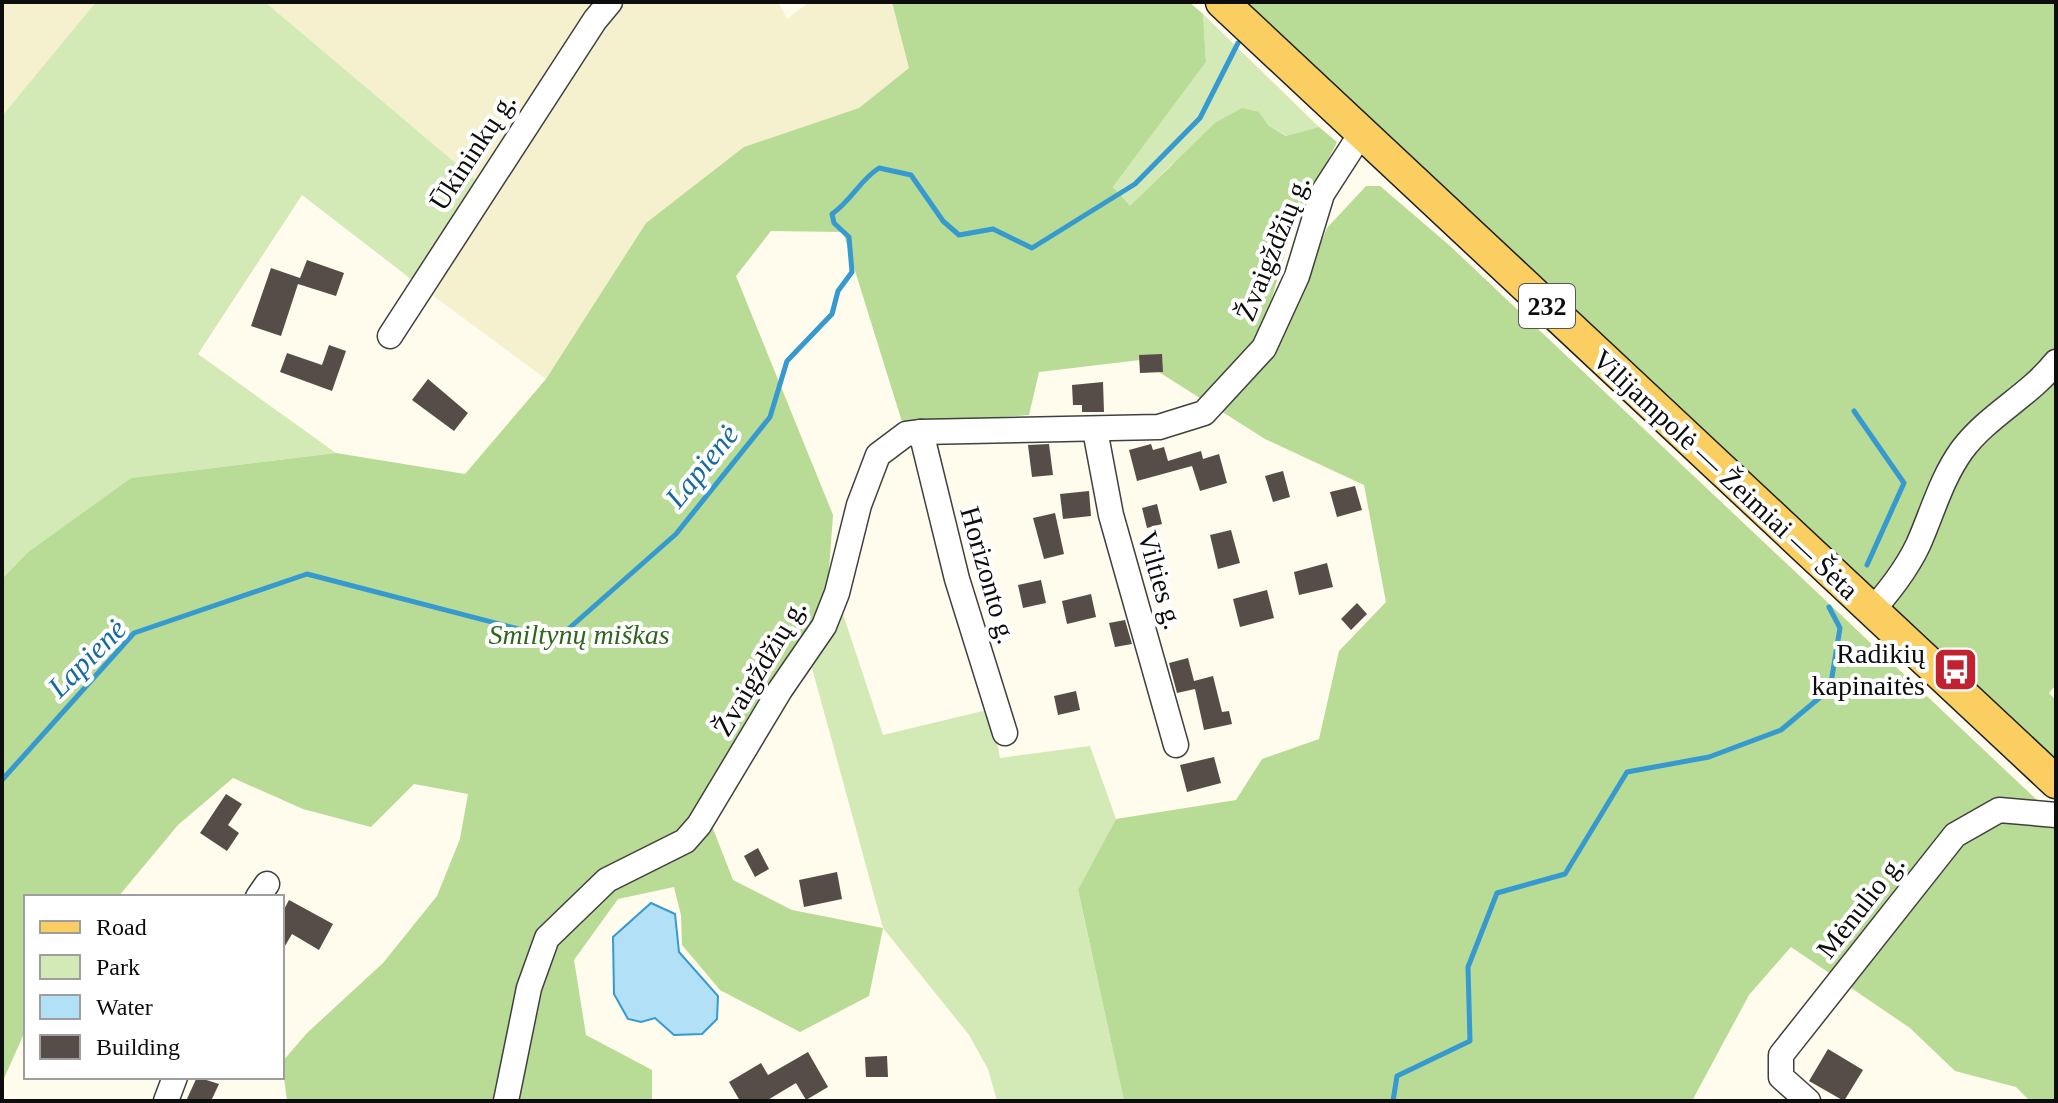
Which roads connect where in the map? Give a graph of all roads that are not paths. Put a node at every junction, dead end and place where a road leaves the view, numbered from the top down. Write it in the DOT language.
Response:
graph roads {
  1 [pos="610,2"];
  2 [pos="1222,2"];
  3 [pos="1362,132"];
  4 [pos="390,336"];
  5 [pos="2056,362"];
  6 [pos="1095,430"];
  7 [pos="921,432"];
  8 [pos="1872,611"];
  9 [pos="1005,733"];
  10 [pos="1176,745"];
  11 [pos="2056,782"];
  12 [pos="2056,815"];
  13 [pos="174,1079"];
  14 [pos="166,1101"];
  15 [pos="507,1101"];
  16 [pos="1808,1101"];
  1 -- 4 [label="street, Ūkininkų g."];
  2 -- 3 [label="main road, Vilijampolė — Žeimiai — Šėta / 232"];
  3 -- 6 [label="street, Žvaigždžių g."];
  3 -- 8 [label="main road, Vilijampolė — Žeimiai — Šėta / 232"];
  5 -- 8 [label="street"];
  6 -- 7 [label="street, Žvaigždžių g."];
  6 -- 10 [label="street, Vilties g."];
  7 -- 9 [label="street, Horizonto g."];
  7 -- 15 [label="street, Žvaigždžių g."];
  8 -- 11 [label="main road, Vilijampolė — Žeimiai — Šėta / 232"];
  12 -- 16 [label="street, Mėnulio g."];
  13 -- 14 [label="street"];
}
